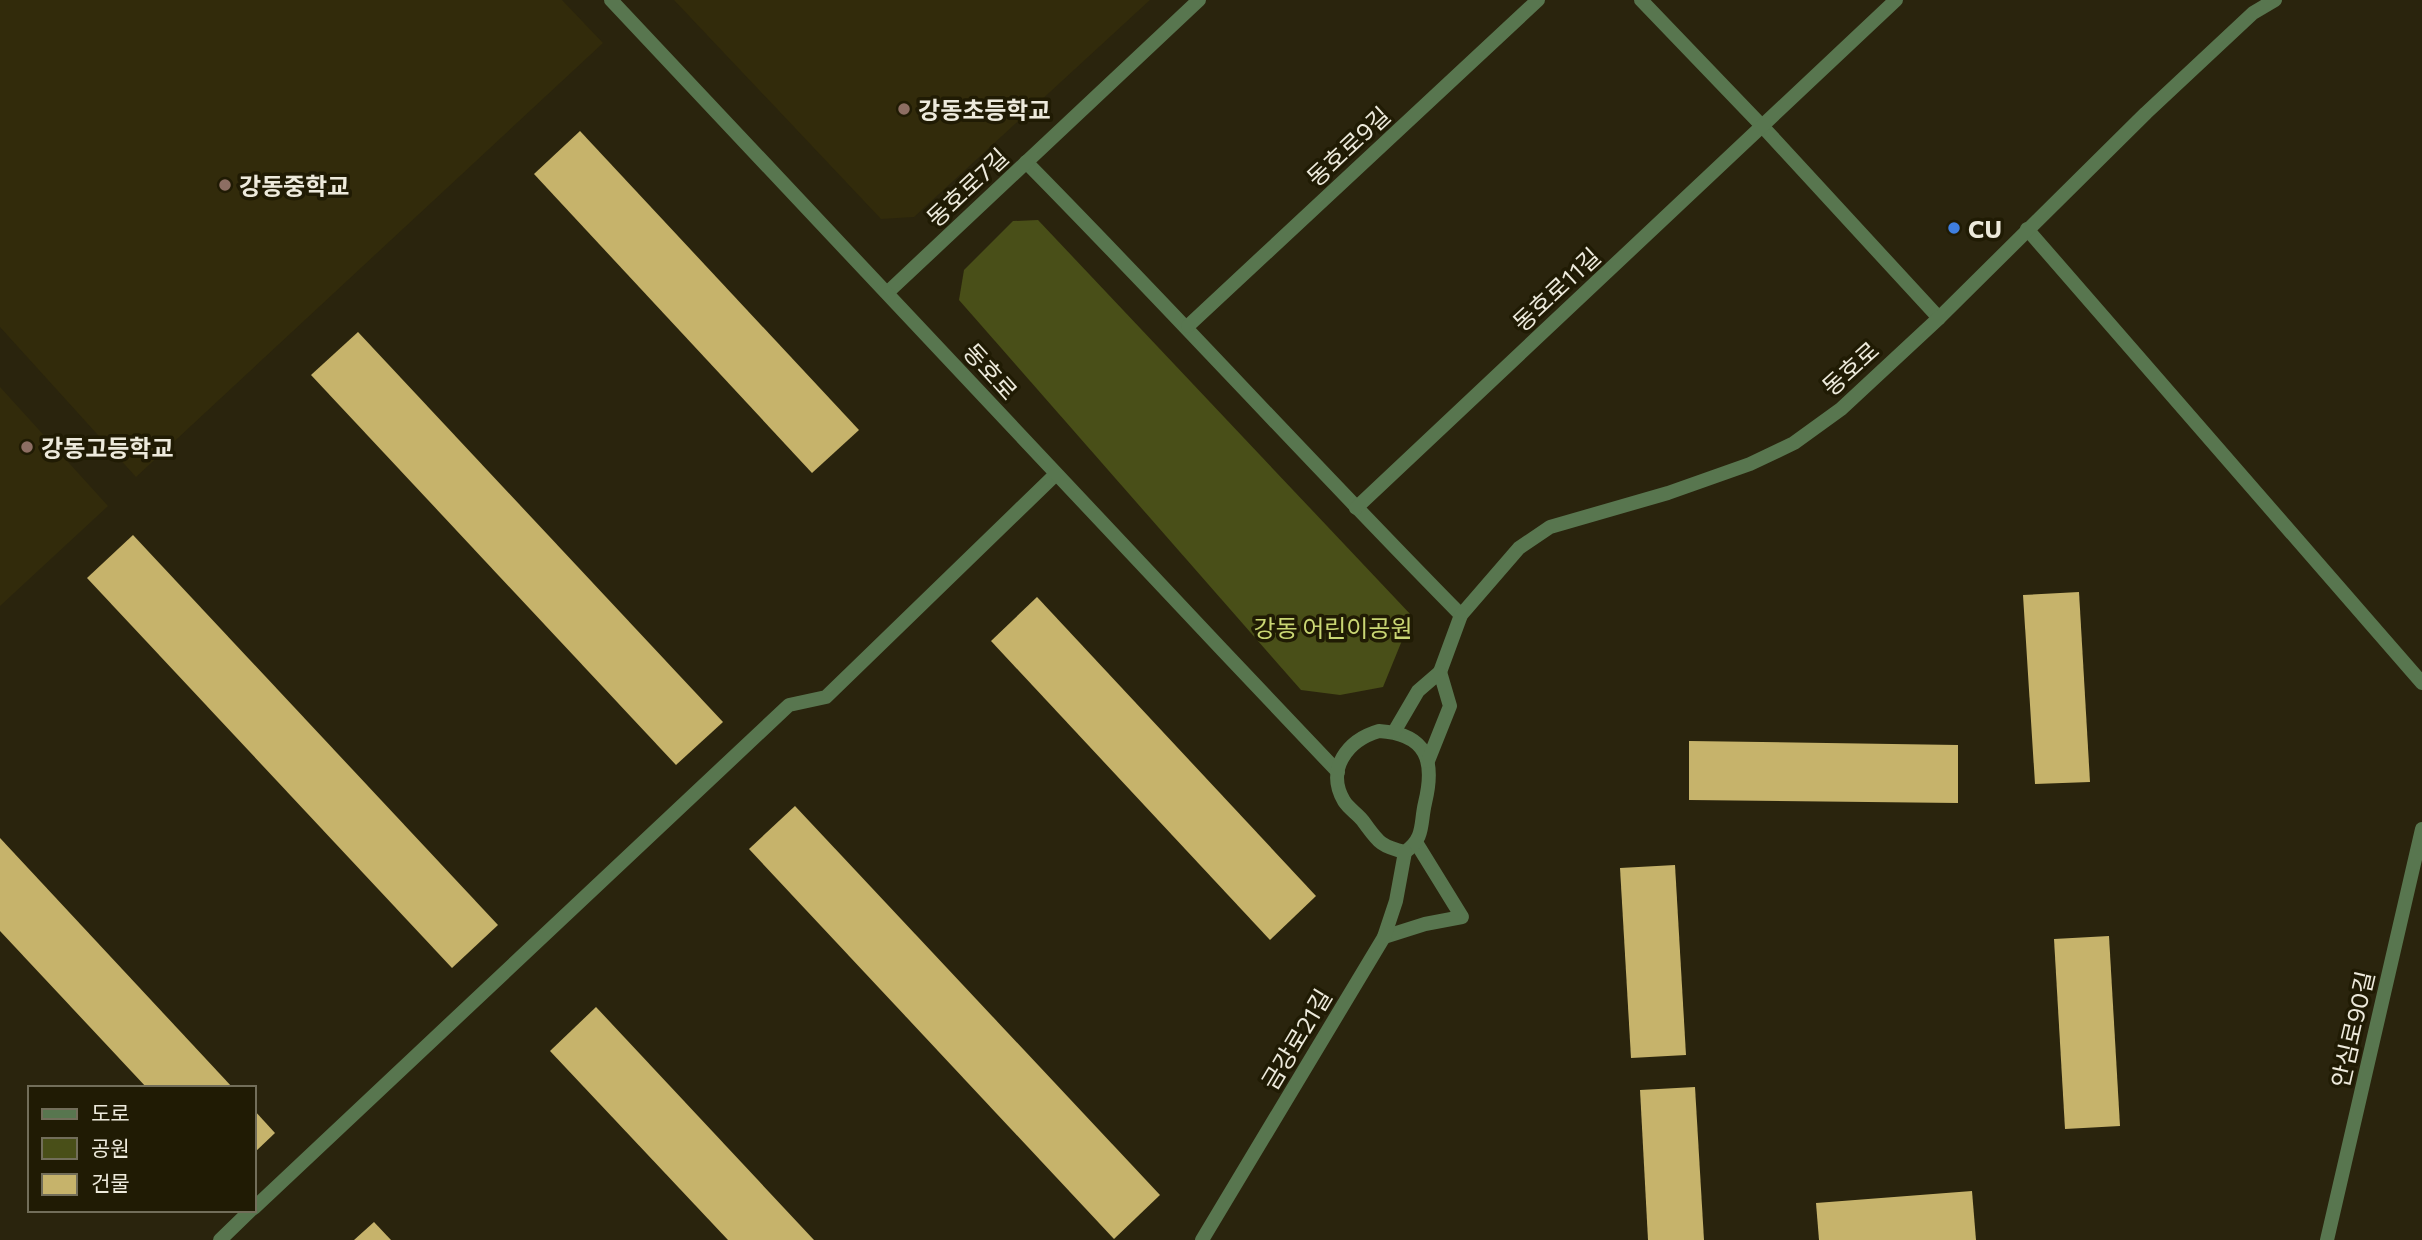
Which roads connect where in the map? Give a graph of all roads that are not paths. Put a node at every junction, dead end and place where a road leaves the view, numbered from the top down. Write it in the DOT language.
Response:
graph roads {
  1 [pos="611,0"];
  2 [pos="1199,0"];
  3 [pos="1538,0"];
  4 [pos="1641,0"];
  5 [pos="1896,0"];
  6 [pos="2275,0"];
  7 [pos="2256,7"];
  8 [pos="1763,127"];
  9 [pos="1027,162"];
  10 [pos="2027,229"];
  11 [pos="888,292"];
  12 [pos="1939,318"];
  13 [pos="1188,326"];
  14 [pos="1055,475"];
  15 [pos="1356,508"];
  16 [pos="1461,615"];
  17 [pos="1440,672"];
  18 [pos="2422,683"];
  19 [pos="1394,732"];
  20 [pos="1428,761"];
  21 [pos="1338,772"];
  22 [pos="2422,829"];
  23 [pos="1411,848"];
  24 [pos="1384,937"];
  25 [pos="256,1206"];
  26 [pos="250,1212"];
  27 [pos="220,1240"];
  28 [pos="1202,1240"];
  29 [pos="2327,1240"];
  1 -- 11 [label="street, 동호로"];
  2 -- 9 [label="street, 동호로7길"];
  3 -- 13 [label="street, 동호로9길"];
  4 -- 8 [label="street"];
  5 -- 8 [label="street, 동호로11길"];
  6 -- 7 [label="street, 동호로"];
  7 -- 10 [label="street, 동호로"];
  8 -- 12 [label="street"];
  8 -- 15 [label="street, 동호로11길"];
  9 -- 11 [label="street, 동호로7길"];
  9 -- 13 [label="street"];
  10 -- 12 [label="street, 동호로"];
  10 -- 18 [label="street"];
  11 -- 14 [label="street, 동호로"];
  12 -- 16 [label="street, 동호로"];
  13 -- 15 [label="street"];
  14 -- 21 [label="street, 동호로"];
  14 -- 25 [label="street"];
  15 -- 16 [label="street"];
  16 -- 17 [label="street, 동호로"];
  17 -- 19 [label="street"];
  17 -- 20 [label="street"];
  19 -- 20 [label="street"];
  19 -- 21 [label="street"];
  20 -- 23 [label="street"];
  21 -- 23 [label="street"];
  22 -- 29 [label="street, 안심로90길"];
  23 -- 24 [label="street, 금강로21길"];
  23 -- 24 [label="street"];
  24 -- 28 [label="street, 금강로21길"];
  26 -- 27 [label="street"];
}
